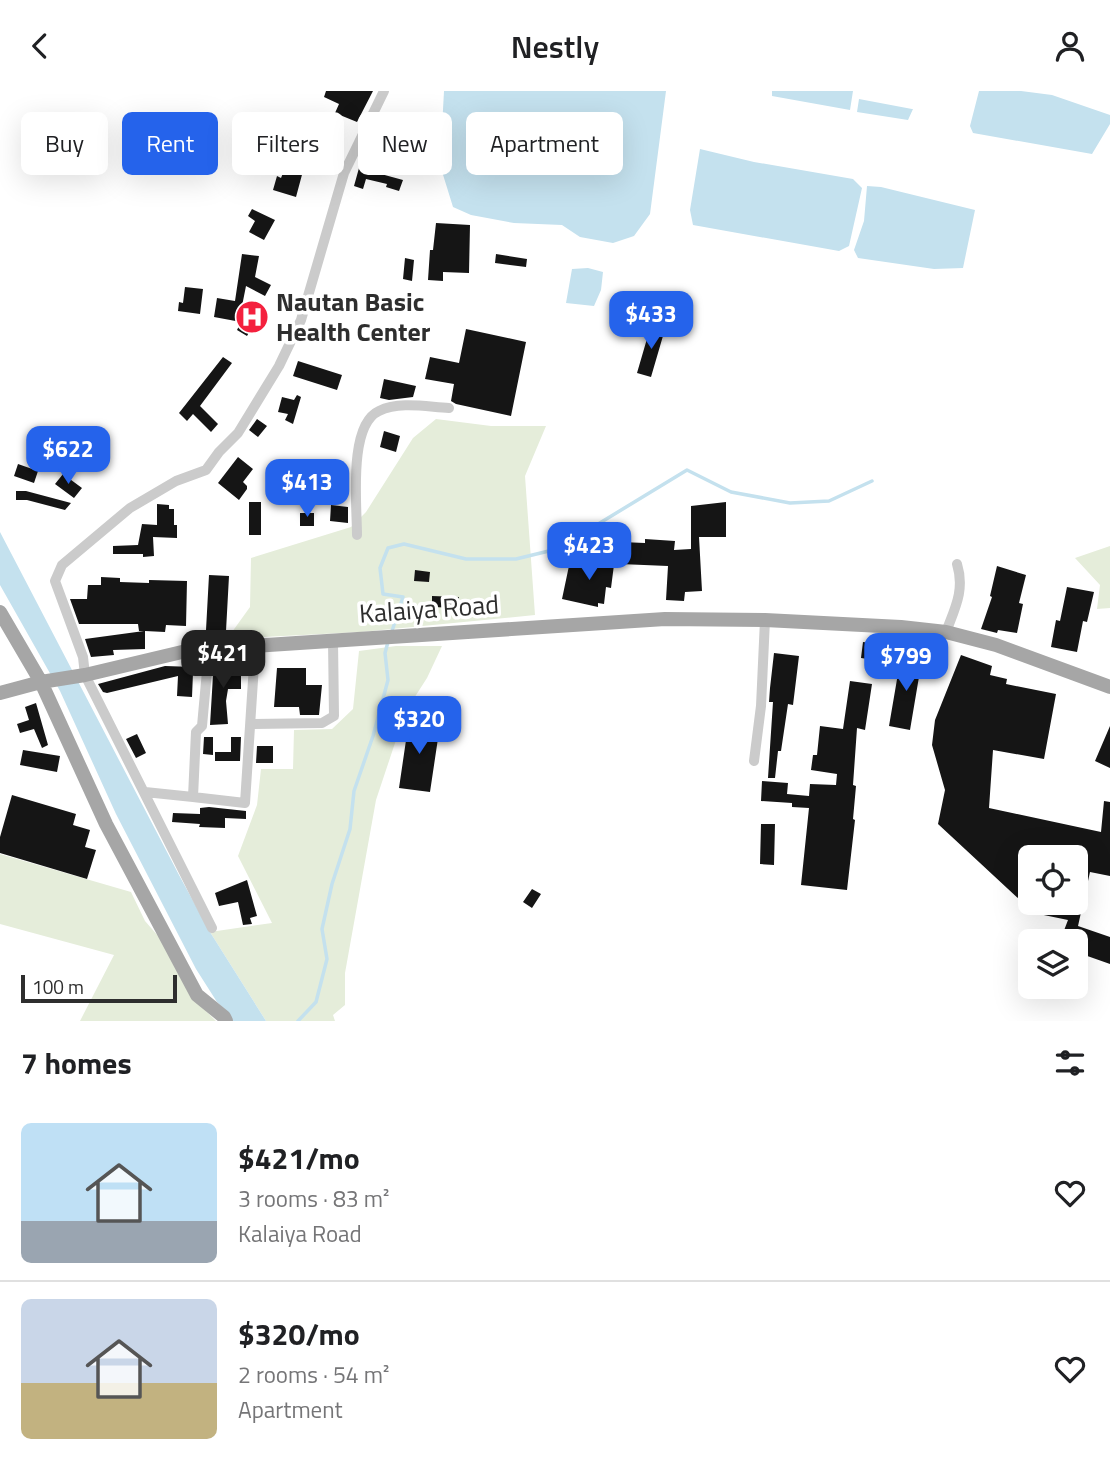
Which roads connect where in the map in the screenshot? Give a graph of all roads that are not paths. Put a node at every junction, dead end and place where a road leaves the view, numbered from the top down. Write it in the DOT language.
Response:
graph roads {
  1 [pos="384,91"];
  2 [pos="449,408"];
  3 [pos="357,535"];
  4 [pos="957,564"];
  5 [pos="0,613"];
  6 [pos="765,620"];
  7 [pos="946,632"];
  8 [pos="333,641"];
  9 [pos="250,646"];
  10 [pos="205,649"];
  11 [pos="85,675"];
  12 [pos="46,682"];
  13 [pos="1110,687"];
  14 [pos="0,693"];
  15 [pos="251,724"];
  16 [pos="754,761"];
  17 [pos="145,792"];
  18 [pos="193,797"];
  19 [pos="212,928"];
  20 [pos="225,1019"];
  1 -- 11 [label="street"];
  2 -- 3 [label="street"];
  4 -- 7 [label="street"];
  5 -- 12 [label="main road"];
  6 -- 7 [label="main road, Kalaiya Road"];
  6 -- 8 [label="main road, Kalaiya Road"];
  6 -- 16 [label="street"];
  7 -- 13 [label="main road, Kalaiya Road"];
  8 -- 9 [label="main road, Kalaiya Road"];
  8 -- 15 [label="street"];
  9 -- 10 [label="main road, Kalaiya Road"];
  9 -- 15 [label="street"];
  10 -- 11 [label="main road, Kalaiya Road"];
  10 -- 18 [label="street"];
  11 -- 12 [label="main road, Kalaiya Road"];
  11 -- 17 [label="street"];
  12 -- 14 [label="main road, Kalaiya Road"];
  12 -- 20 [label="main road"];
  15 -- 18 [label="street"];
  17 -- 18 [label="street"];
  17 -- 19 [label="street"];
}
